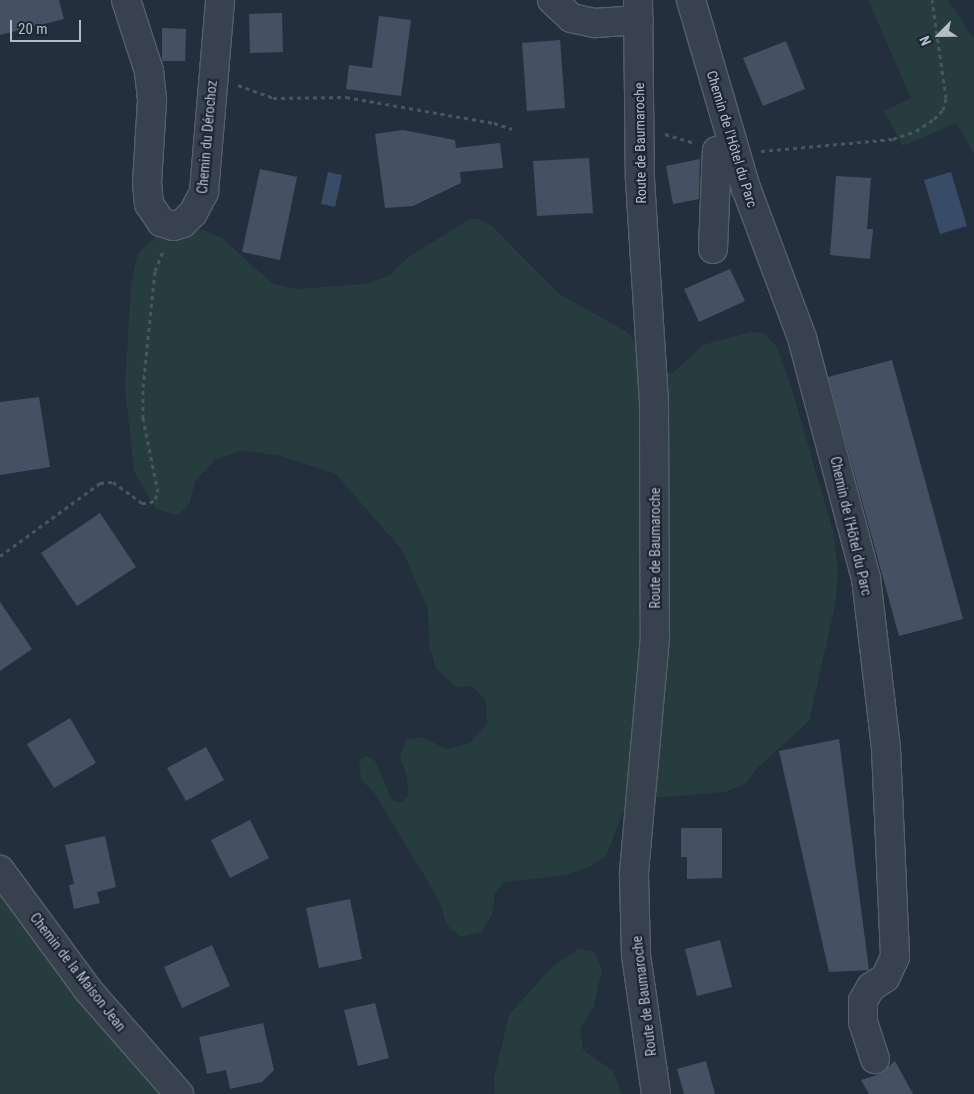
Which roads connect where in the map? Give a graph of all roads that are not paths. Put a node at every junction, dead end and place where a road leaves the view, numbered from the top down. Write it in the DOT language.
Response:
graph roads {
  1 [pos="126,0"];
  2 [pos="220,0"];
  3 [pos="552,0"];
  4 [pos="691,0"];
  5 [pos="639,10"];
  6 [pos="735,149"];
  7 [pos="712,249"];
  8 [pos="0,870"];
  9 [pos="875,1059"];
  10 [pos="179,1094"];
  11 [pos="656,1094"];
  1 -- 2 [label="street, Chemin du Dérochoz"];
  3 -- 5 [label="street"];
  4 -- 6 [label="street, Chemin de l'Hôtel du Parc"];
  5 -- 11 [label="street, Route de Baumaroche"];
  6 -- 7 [label="street"];
  6 -- 9 [label="street, Chemin de l'Hôtel du Parc"];
  8 -- 10 [label="street, Chemin de la Maison Jean"];
}
